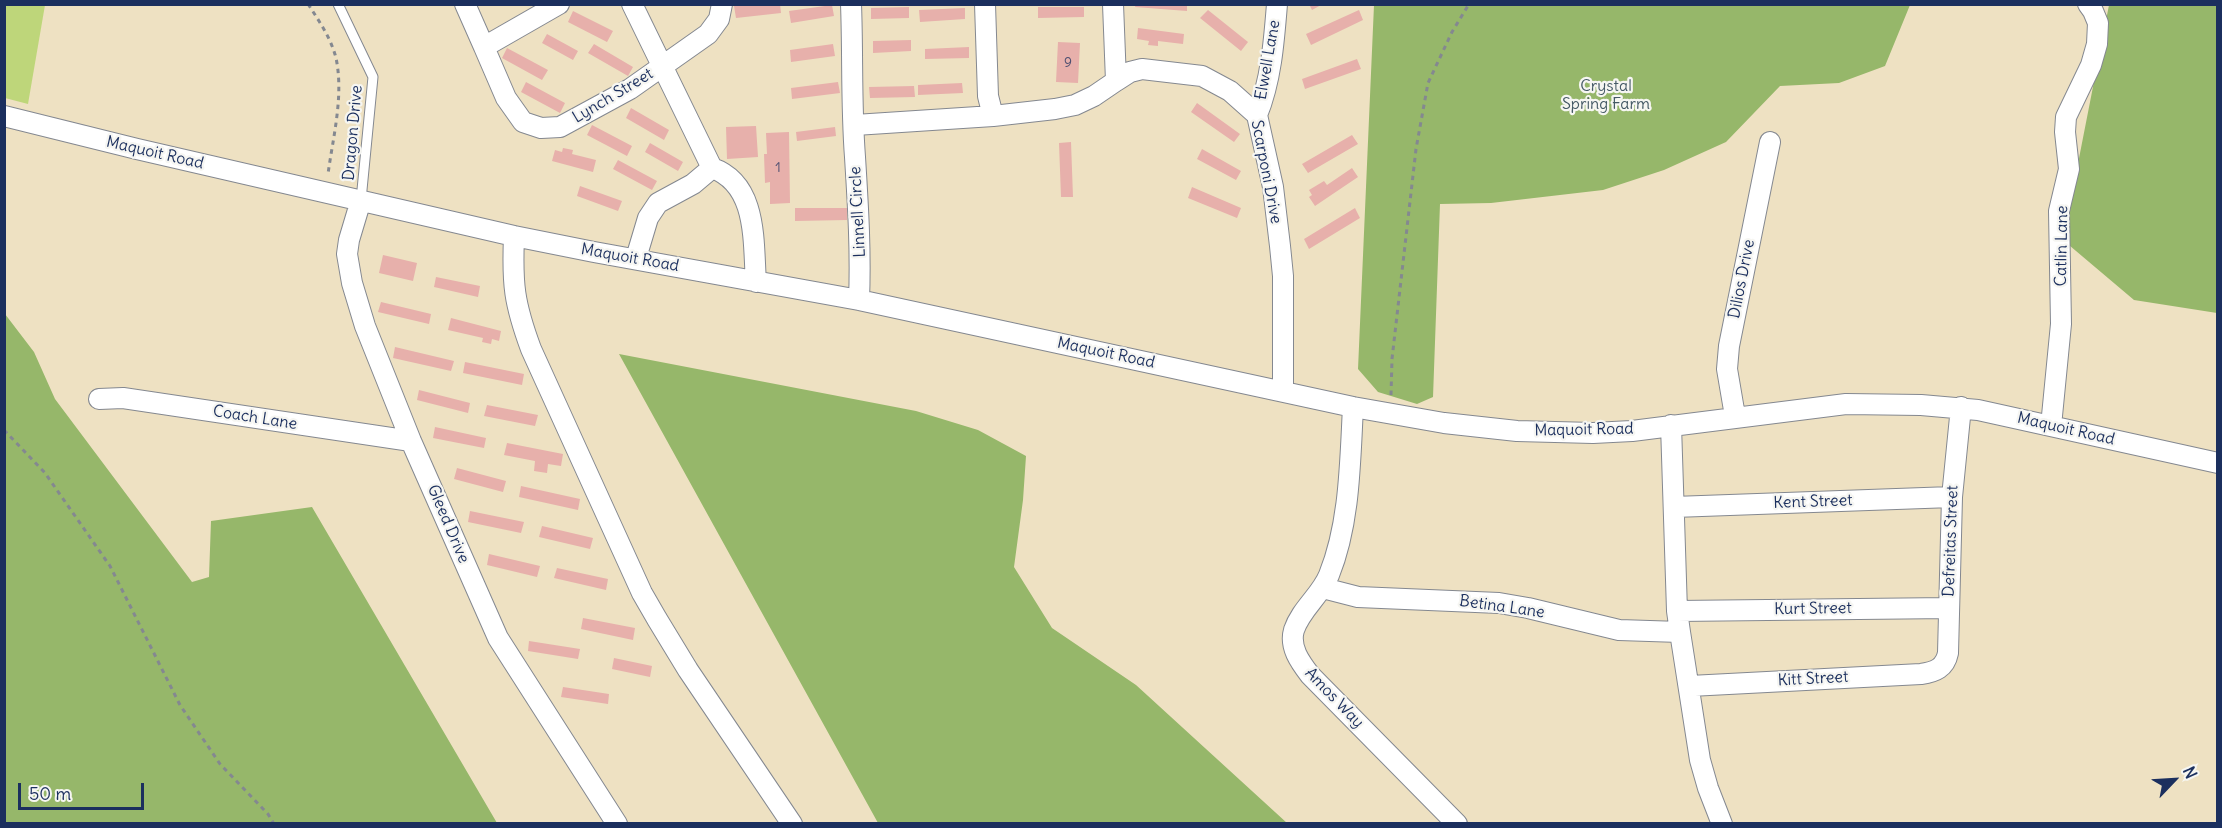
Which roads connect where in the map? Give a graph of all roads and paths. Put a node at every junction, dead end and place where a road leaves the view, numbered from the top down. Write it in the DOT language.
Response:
graph roads {
  1 [pos="308,4"];
  2 [pos="338,4"];
  3 [pos="465,4"];
  4 [pos="559,4"];
  5 [pos="632,4"];
  6 [pos="722,4"];
  7 [pos="851,4"];
  8 [pos="985,4"];
  9 [pos="1113,4"];
  10 [pos="1277,4"];
  11 [pos="1469,4"];
  12 [pos="2088,4"];
  13 [pos="484,47"];
  14 [pos="663,66"];
  15 [pos="1116,81"];
  16 [pos="1257,115"];
  17 [pos="4,116"];
  18 [pos="993,116"];
  19 [pos="855,125"];
  20 [pos="1770,142"];
  21 [pos="712,168"];
  22 [pos="328,174"];
  23 [pos="362,200"];
  24 [pos="514,236"];
  25 [pos="636,258"];
  26 [pos="756,282"];
  27 [pos="859,300"];
  28 [pos="1284,391"];
  29 [pos="99,399"];
  30 [pos="1353,407"];
  31 [pos="1961,408"];
  32 [pos="1390,413"];
  33 [pos="1734,416"];
  34 [pos="1671,425"];
  35 [pos="2050,426"];
  36 [pos="4,430"];
  37 [pos="411,441"];
  38 [pos="2217,464"];
  39 [pos="1952,497"];
  40 [pos="1674,507"];
  41 [pos="1323,588"];
  42 [pos="1949,608"];
  43 [pos="1677,611"];
  44 [pos="1680,632"];
  45 [pos="1936,670"];
  46 [pos="1690,686"];
  47 [pos="274,824"];
  48 [pos="617,824"];
  49 [pos="792,824"];
  50 [pos="1457,824"];
  51 [pos="1722,824"];
  1 -- 22 [label="path"];
  2 -- 23 [label="lane, Dragon Drive"];
  3 -- 13 [label="street"];
  4 -- 13 [label="street"];
  5 -- 14 [label="street"];
  6 -- 14 [label="street, Lynch Street"];
  7 -- 19 [label="street, Linnell Circle"];
  8 -- 18 [label="street"];
  9 -- 15 [label="street"];
  10 -- 16 [label="street, Elwell Lane"];
  11 -- 32 [label="path"];
  12 -- 35 [label="street, Catlin Lane"];
  13 -- 14 [label="street, Lynch Street"];
  14 -- 21 [label="street"];
  15 -- 16 [label="street, Scarponi Drive"];
  15 -- 18 [label="street"];
  16 -- 28 [label="street, Scarponi Drive"];
  17 -- 23 [label="street, Maquoit Road"];
  18 -- 19 [label="street"];
  19 -- 27 [label="street, Linnell Circle"];
  20 -- 33 [label="street, Dilios Drive"];
  21 -- 25 [label="street"];
  21 -- 26 [label="street"];
  23 -- 24 [label="street, Maquoit Road"];
  23 -- 37 [label="street, Gleed Drive"];
  24 -- 25 [label="street, Maquoit Road"];
  24 -- 49 [label="street"];
  25 -- 26 [label="street, Maquoit Road"];
  26 -- 27 [label="street, Maquoit Road"];
  27 -- 28 [label="street, Maquoit Road"];
  28 -- 30 [label="street, Maquoit Road"];
  29 -- 37 [label="street, Coach Lane"];
  30 -- 32 [label="street, Maquoit Road"];
  30 -- 41 [label="street, Amos Way"];
  31 -- 33 [label="street, Maquoit Road"];
  31 -- 35 [label="street, Maquoit Road"];
  31 -- 39 [label="street, Defreitas Street"];
  32 -- 34 [label="street, Maquoit Road"];
  33 -- 34 [label="street, Maquoit Road"];
  34 -- 40 [label="street"];
  35 -- 38 [label="street, Maquoit Road"];
  36 -- 47 [label="path"];
  37 -- 48 [label="street, Gleed Drive"];
  39 -- 40 [label="street, Kent Street"];
  39 -- 42 [label="street, Defreitas Street"];
  40 -- 43 [label="street"];
  41 -- 44 [label="street, Betina Lane"];
  41 -- 50 [label="street, Amos Way"];
  42 -- 43 [label="street, Kurt Street"];
  42 -- 45 [label="street, Defreitas Street"];
  43 -- 44 [label="street"];
  44 -- 46 [label="street"];
  45 -- 46 [label="street, Kitt Street"];
  46 -- 51 [label="street"];
}
